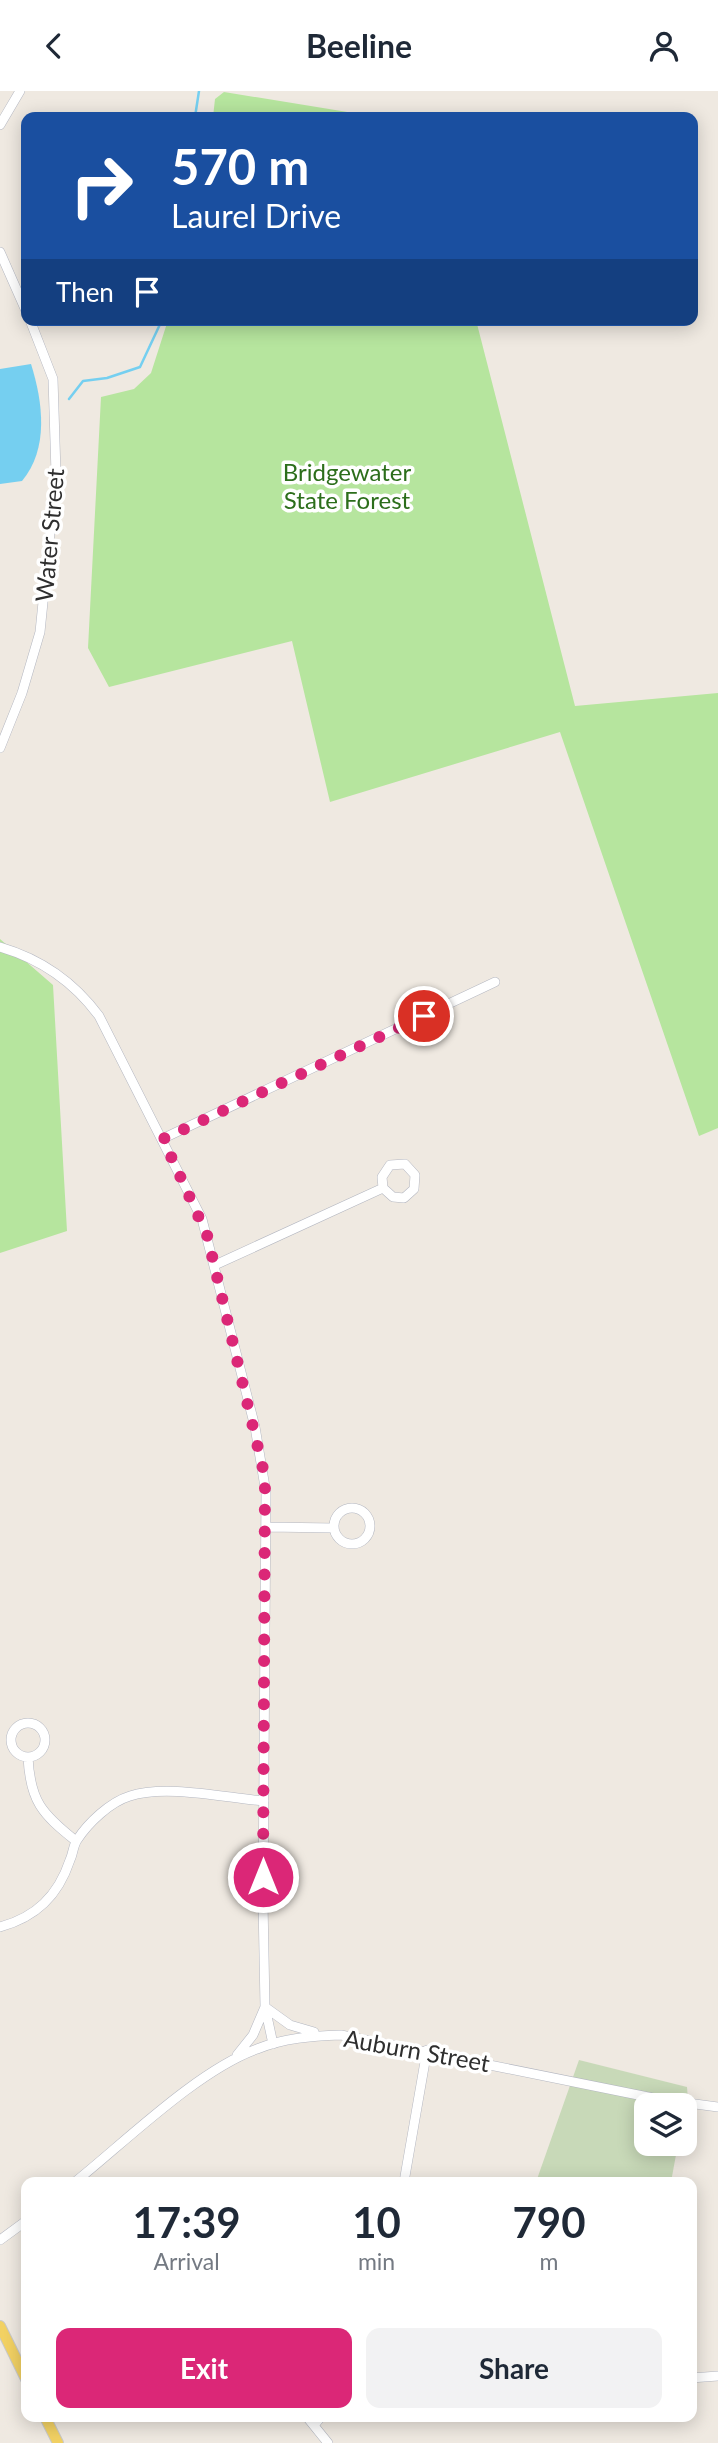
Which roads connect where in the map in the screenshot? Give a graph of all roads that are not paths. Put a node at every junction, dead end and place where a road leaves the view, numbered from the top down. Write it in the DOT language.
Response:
graph roads {
  1 [pos="20,91"];
  2 [pos="0,125"];
  3 [pos="0,252"];
  4 [pos="21,300"];
  5 [pos="33,326"];
  6 [pos="0,748"];
  7 [pos="0,947"];
  8 [pos="495,982"];
  9 [pos="163,1139"];
  10 [pos="383,1188"];
  11 [pos="215,1265"];
  12 [pos="267,1527"];
  13 [pos="334,1528"];
  14 [pos="28,1757"];
  15 [pos="264,1801"];
  16 [pos="76,1841"];
  17 [pos="0,1927"];
  18 [pos="265,2007"];
  19 [pos="329,2035"];
  20 [pos="272,2043"];
  21 [pos="427,2050"];
  22 [pos="234,2059"];
  23 [pos="718,2107"];
  24 [pos="81,2177"];
  25 [pos="405,2177"];
  26 [pos="21,2225"];
  27 [pos="0,2240"];
  28 [pos="0,2326"];
  29 [pos="21,2369"];
  30 [pos="718,2376"];
  31 [pos="697,2378"];
  32 [pos="48,2422"];
  33 [pos="311,2422"];
  34 [pos="317,2422"];
  35 [pos="314,2425"];
  36 [pos="58,2443"];
  37 [pos="328,2443"];
  1 -- 2 [label="street"];
  3 -- 4 [label="street"];
  5 -- 6 [label="street, Water Street"];
  7 -- 9 [label="street"];
  8 -- 9 [label="street"];
  9 -- 11 [label="street"];
  10 -- 11 [label="street"];
  11 -- 12 [label="street"];
  12 -- 13 [label="street"];
  12 -- 15 [label="street"];
  13 -- 13 [label="street"];
  14 -- 16 [label="street"];
  15 -- 16 [label="street"];
  15 -- 18 [label="street"];
  16 -- 17 [label="street"];
  18 -- 19 [label="street"];
  18 -- 20 [label="street"];
  18 -- 22 [label="street"];
  19 -- 20 [label="street, Auburn Street"];
  19 -- 21 [label="street, Auburn Street"];
  20 -- 22 [label="street, Auburn Street"];
  21 -- 23 [label="street, Auburn Street"];
  21 -- 25 [label="street"];
  22 -- 24 [label="street, Auburn Street"];
  26 -- 27 [label="street"];
  28 -- 29 [label="main road"];
  30 -- 31 [label="street"];
  32 -- 36 [label="main road"];
  33 -- 35 [label="street"];
  34 -- 35 [label="street"];
  35 -- 37 [label="street"];
}
